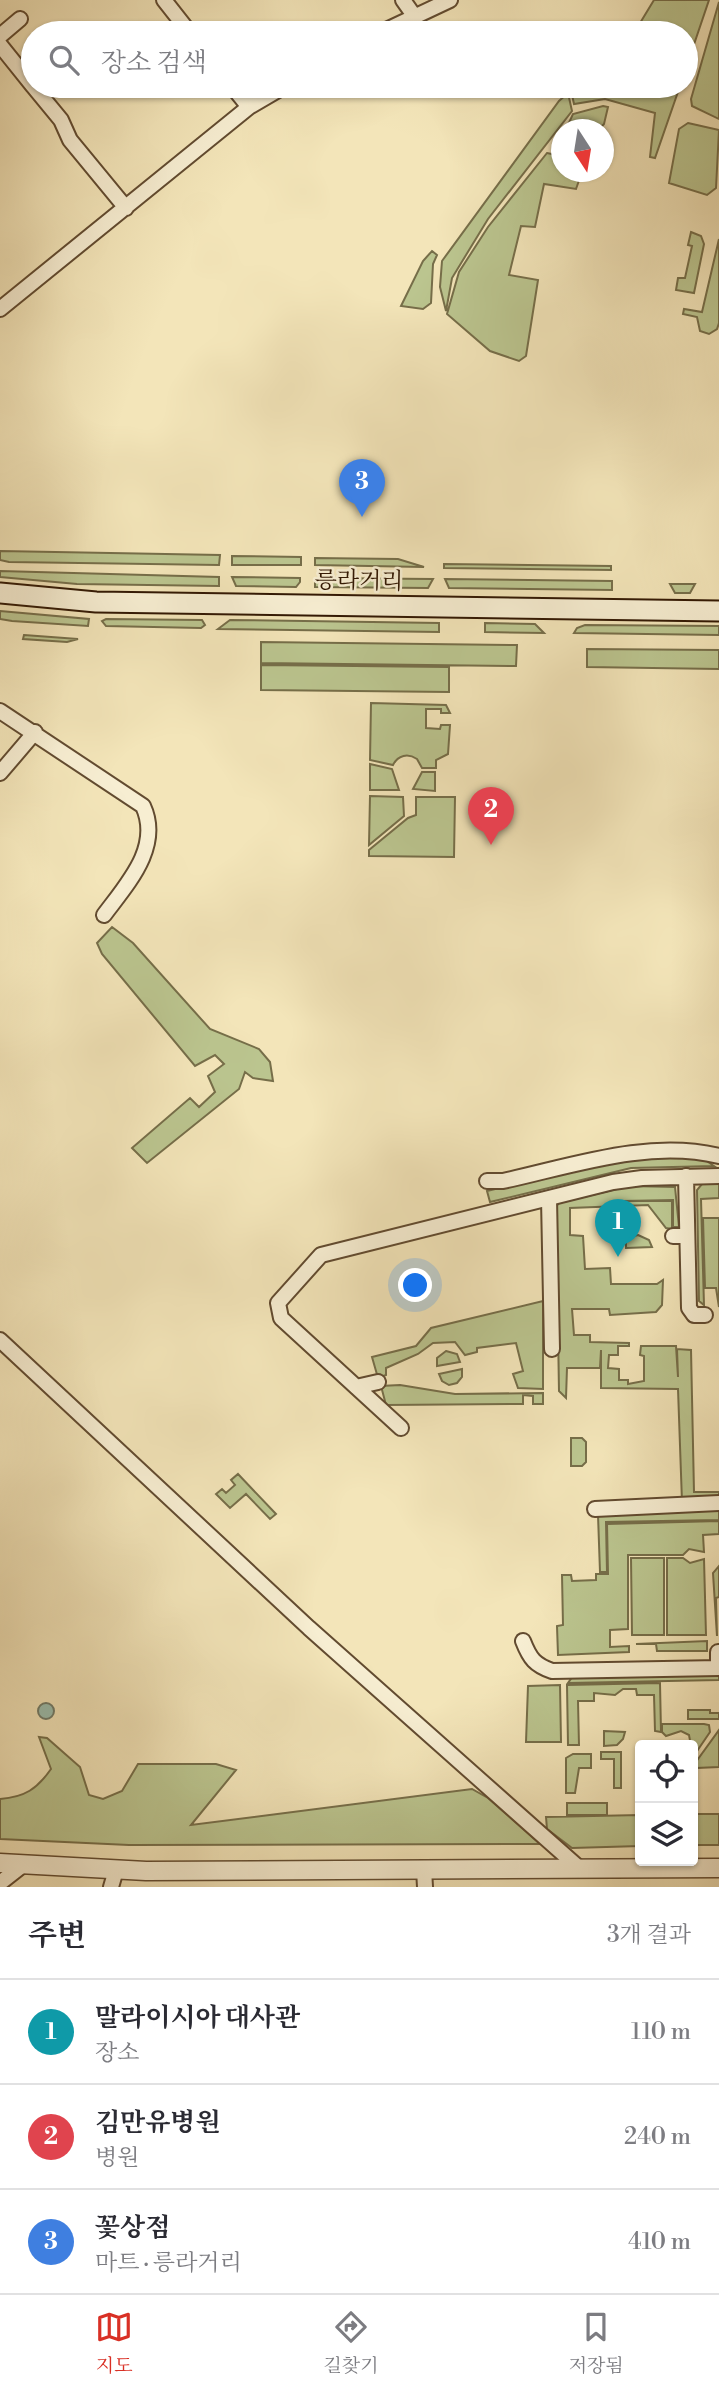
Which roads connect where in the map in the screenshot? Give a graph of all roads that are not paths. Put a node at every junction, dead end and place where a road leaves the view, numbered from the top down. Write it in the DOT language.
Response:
graph roads {
  1 [pos="164,0"];
  2 [pos="403,0"];
  3 [pos="450,0"];
  4 [pos="415,17"];
  5 [pos="20,19"];
  6 [pos="181,21"];
  7 [pos="406,21"];
  8 [pos="0,36"];
  9 [pos="0,45"];
  10 [pos="21,71"];
  11 [pos="43,98"];
  12 [pos="242,98"];
  13 [pos="264,98"];
  14 [pos="249,107"];
  15 [pos="126,208"];
  16 [pos="0,309"];
  17 [pos="0,593"];
  18 [pos="719,611"];
  19 [pos="0,711"];
  20 [pos="35,732"];
  21 [pos="0,773"];
  22 [pos="104,915"];
  23 [pos="719,1156"];
  24 [pos="686,1176"];
  25 [pos="719,1176"];
  26 [pos="486,1181"];
  27 [pos="550,1199"];
  28 [pos="705,1315"];
  29 [pos="0,1340"];
  30 [pos="552,1349"];
  31 [pos="379,1382"];
  32 [pos="356,1387"];
  33 [pos="401,1428"];
  34 [pos="719,1503"];
  35 [pos="595,1509"];
  36 [pos="523,1642"];
  37 [pos="718,1652"];
  38 [pos="719,1668"];
  39 [pos="0,1863"];
  40 [pos="23,1865"];
  41 [pos="578,1867"];
  42 [pos="719,1868"];
  43 [pos="113,1878"];
  44 [pos="424,1878"];
  45 [pos="0,1883"];
  1 -- 6 [label="street"];
  2 -- 4 [label="street"];
  3 -- 4 [label="street"];
  4 -- 7 [label="street"];
  5 -- 8 [label="street"];
  9 -- 10 [label="street"];
  11 -- 15 [label="street"];
  12 -- 14 [label="street"];
  13 -- 14 [label="street"];
  14 -- 15 [label="street"];
  15 -- 16 [label="street"];
  17 -- 18 [label="main road, 릉라거리"];
  19 -- 20 [label="street"];
  20 -- 21 [label="street"];
  20 -- 22 [label="street"];
  23 -- 26 [label="street"];
  24 -- 25 [label="street"];
  24 -- 27 [label="street"];
  24 -- 28 [label="street"];
  27 -- 30 [label="street"];
  27 -- 32 [label="street"];
  29 -- 41 [label="street"];
  31 -- 32 [label="street"];
  32 -- 33 [label="street"];
  34 -- 35 [label="street"];
  36 -- 38 [label="street"];
  37 -- 38 [label="street"];
  39 -- 40 [label="street"];
  40 -- 43 [label="street"];
  40 -- 45 [label="street"];
  41 -- 42 [label="street"];
  41 -- 44 [label="street"];
  43 -- 44 [label="street"];
}
